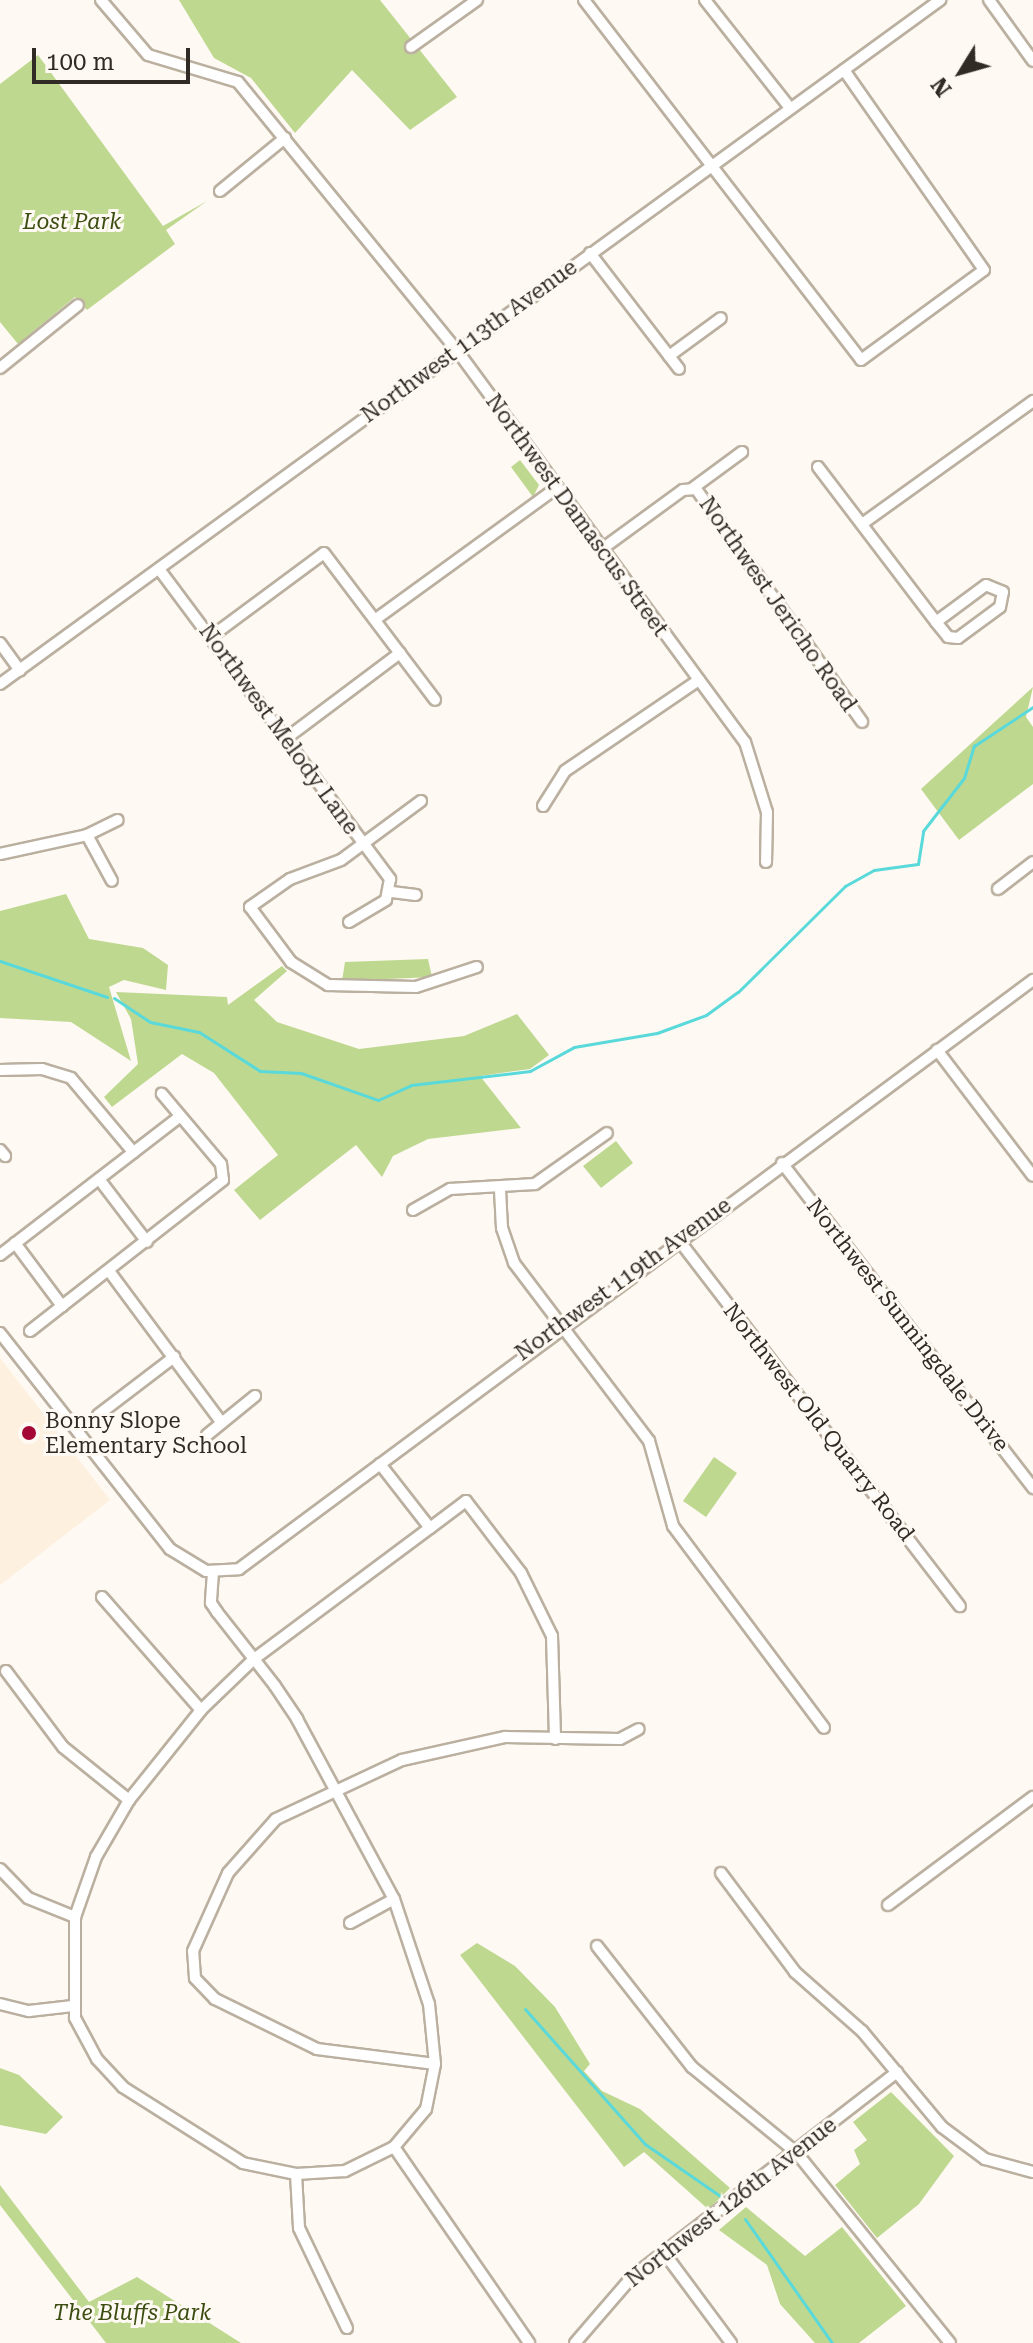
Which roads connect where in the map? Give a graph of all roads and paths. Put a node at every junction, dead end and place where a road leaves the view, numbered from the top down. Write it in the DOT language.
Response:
graph roads {
  1 [pos="101,0"];
  2 [pos="477,0"];
  3 [pos="584,0"];
  4 [pos="705,0"];
  5 [pos="940,0"];
  6 [pos="989,0"];
  7 [pos="411,47"];
  8 [pos="1033,61"];
  9 [pos="844,70"];
  10 [pos="790,108"];
  11 [pos="285,138"];
  12 [pos="714,161"];
  13 [pos="220,191"];
  14 [pos="590,253"];
  15 [pos="78,305"];
  16 [pos="721,318"];
  17 [pos="456,349"];
  18 [pos="669,356"];
  19 [pos="0,368"];
  20 [pos="679,369"];
  21 [pos="1033,401"];
  22 [pos="742,452"];
  23 [pos="818,467"];
  24 [pos="556,488"];
  25 [pos="693,488"];
  26 [pos="862,524"];
  27 [pos="602,549"];
  28 [pos="159,569"];
  29 [pos="376,619"];
  30 [pos="936,622"];
  31 [pos="212,636"];
  32 [pos="0,643"];
  33 [pos="400,653"];
  34 [pos="20,671"];
  35 [pos="699,680"];
  36 [pos="0,684"];
  37 [pos="435,700"];
  38 [pos="862,722"];
  39 [pos="288,737"];
  40 [pos="421,801"];
  41 [pos="543,806"];
  42 [pos="118,820"];
  43 [pos="87,835"];
  44 [pos="363,843"];
  45 [pos="0,854"];
  46 [pos="766,862"];
  47 [pos="1033,862"];
  48 [pos="112,881"];
  49 [pos="998,889"];
  50 [pos="392,892"];
  51 [pos="416,895"];
  52 [pos="349,922"];
  53 [pos="477,967"];
  54 [pos="1033,980"];
  55 [pos="937,1050"];
  56 [pos="0,1070"];
  57 [pos="162,1094"];
  58 [pos="178,1118"];
  59 [pos="607,1133"];
  60 [pos="133,1152"];
  61 [pos="782,1163"];
  62 [pos="1033,1176"];
  63 [pos="99,1179"];
  64 [pos="500,1190"];
  65 [pos="413,1210"];
  66 [pos="678,1239"];
  67 [pos="147,1242"];
  68 [pos="15,1243"];
  69 [pos="0,1255"];
  70 [pos="109,1271"];
  71 [pos="62,1306"];
  72 [pos="562,1324"];
  73 [pos="30,1331"];
  74 [pos="0,1333"];
  75 [pos="174,1357"];
  76 [pos="255,1396"];
  77 [pos="98,1415"];
  78 [pos="222,1423"];
  79 [pos="207,1435"];
  80 [pos="380,1464"];
  81 [pos="1033,1488"];
  82 [pos="430,1528"];
  83 [pos="213,1572"];
  84 [pos="102,1597"];
  85 [pos="960,1606"];
  86 [pos="254,1659"];
  87 [pos="6,1671"];
  88 [pos="201,1710"];
  89 [pos="824,1728"];
  90 [pos="639,1729"];
  91 [pos="555,1739"];
  92 [pos="330,1790"];
  93 [pos="1033,1797"];
  94 [pos="129,1800"];
  95 [pos="0,1869"];
  96 [pos="721,1873"];
  97 [pos="394,1899"];
  98 [pos="888,1905"];
  99 [pos="75,1917"];
  100 [pos="350,1923"];
  101 [pos="597,1946"];
  102 [pos="0,2004"];
  103 [pos="73,2006"];
  104 [pos="435,2064"];
  105 [pos="897,2072"];
  106 [pos="394,2147"];
  107 [pos="796,2152"];
  108 [pos="1033,2172"];
  109 [pos="296,2174"];
  110 [pos="665,2254"];
  111 [pos="347,2328"];
  112 [pos="529,2343"];
  113 [pos="575,2343"];
  114 [pos="731,2343"];
  115 [pos="950,2343"];
  1 -- 11 [label="street, Northwest Damascus Street"];
  2 -- 7 [label="street"];
  3 -- 12 [label="street"];
  4 -- 10 [label="street"];
  5 -- 9 [label="street, Northwest 113th Avenue"];
  6 -- 8 [label="street"];
  9 -- 10 [label="street, Northwest 113th Avenue"];
  9 -- 12 [label="street"];
  10 -- 12 [label="street, Northwest 113th Avenue"];
  11 -- 13 [label="street"];
  11 -- 17 [label="street, Northwest Damascus Street"];
  12 -- 14 [label="street, Northwest 113th Avenue"];
  14 -- 17 [label="street, Northwest 113th Avenue"];
  14 -- 18 [label="street"];
  15 -- 19 [label="street"];
  16 -- 18 [label="street"];
  17 -- 24 [label="street, Northwest Damascus Street"];
  17 -- 28 [label="street, Northwest 113th Avenue"];
  18 -- 20 [label="street"];
  21 -- 26 [label="street"];
  22 -- 25 [label="street, Northwest Jericho Road"];
  23 -- 26 [label="street"];
  24 -- 27 [label="street, Northwest Damascus Street"];
  24 -- 29 [label="street"];
  25 -- 27 [label="street, Northwest Jericho Road"];
  25 -- 38 [label="street, Northwest Jericho Road"];
  26 -- 30 [label="street"];
  27 -- 35 [label="street, Northwest Damascus Street"];
  28 -- 31 [label="street, Northwest Melody Lane"];
  28 -- 34 [label="street, Northwest 113th Avenue"];
  29 -- 31 [label="street"];
  29 -- 33 [label="street"];
  30 -- 30 [label="street"];
  31 -- 39 [label="street, Northwest Melody Lane"];
  32 -- 34 [label="street"];
  33 -- 37 [label="street"];
  33 -- 39 [label="street"];
  34 -- 36 [label="street, Northwest 113th Avenue"];
  35 -- 41 [label="street"];
  35 -- 46 [label="street, Northwest Damascus Street"];
  39 -- 44 [label="street, Northwest Melody Lane"];
  40 -- 44 [label="street"];
  42 -- 43 [label="street"];
  43 -- 45 [label="street"];
  43 -- 48 [label="street"];
  44 -- 50 [label="street, Northwest Melody Lane"];
  44 -- 53 [label="street"];
  47 -- 49 [label="street"];
  50 -- 51 [label="street"];
  50 -- 52 [label="street"];
  54 -- 55 [label="street, Northwest 119th Avenue"];
  55 -- 61 [label="street, Northwest 119th Avenue"];
  55 -- 62 [label="street"];
  56 -- 60 [label="street"];
  57 -- 58 [label="street"];
  58 -- 60 [label="street"];
  58 -- 67 [label="street"];
  59 -- 64 [label="street"];
  60 -- 63 [label="street"];
  61 -- 66 [label="street, Northwest 119th Avenue"];
  61 -- 81 [label="street, Northwest Sunningdale Drive"];
  63 -- 67 [label="street"];
  63 -- 68 [label="street"];
  64 -- 65 [label="street"];
  64 -- 72 [label="street"];
  66 -- 72 [label="street, Northwest 119th Avenue"];
  66 -- 85 [label="street, Northwest Old Quarry Road"];
  67 -- 70 [label="street"];
  68 -- 69 [label="street"];
  68 -- 71 [label="street"];
  70 -- 71 [label="street"];
  70 -- 75 [label="street"];
  71 -- 73 [label="street"];
  72 -- 80 [label="street, Northwest 119th Avenue"];
  72 -- 89 [label="street"];
  74 -- 83 [label="street"];
  75 -- 77 [label="street"];
  75 -- 78 [label="street"];
  76 -- 78 [label="street"];
  78 -- 79 [label="street"];
  80 -- 82 [label="street"];
  80 -- 83 [label="street, Northwest 119th Avenue"];
  82 -- 86 [label="street"];
  82 -- 91 [label="street"];
  83 -- 86 [label="street"];
  84 -- 88 [label="street"];
  86 -- 88 [label="street"];
  86 -- 92 [label="street"];
  87 -- 94 [label="street"];
  88 -- 94 [label="street"];
  90 -- 91 [label="street"];
  91 -- 92 [label="street"];
  92 -- 97 [label="street"];
  92 -- 104 [label="street"];
  93 -- 98 [label="street"];
  94 -- 99 [label="street"];
  95 -- 99 [label="street"];
  96 -- 105 [label="street"];
  97 -- 100 [label="street"];
  97 -- 104 [label="street"];
  99 -- 103 [label="street"];
  101 -- 107 [label="street"];
  102 -- 103 [label="street"];
  103 -- 109 [label="street"];
  104 -- 106 [label="street"];
  105 -- 107 [label="street, Northwest 126th Avenue"];
  105 -- 108 [label="street"];
  106 -- 109 [label="street"];
  106 -- 112 [label="street"];
  107 -- 110 [label="street, Northwest 126th Avenue"];
  107 -- 115 [label="street"];
  109 -- 111 [label="street"];
  110 -- 113 [label="street, Northwest 126th Avenue"];
  110 -- 114 [label="street"];
}
